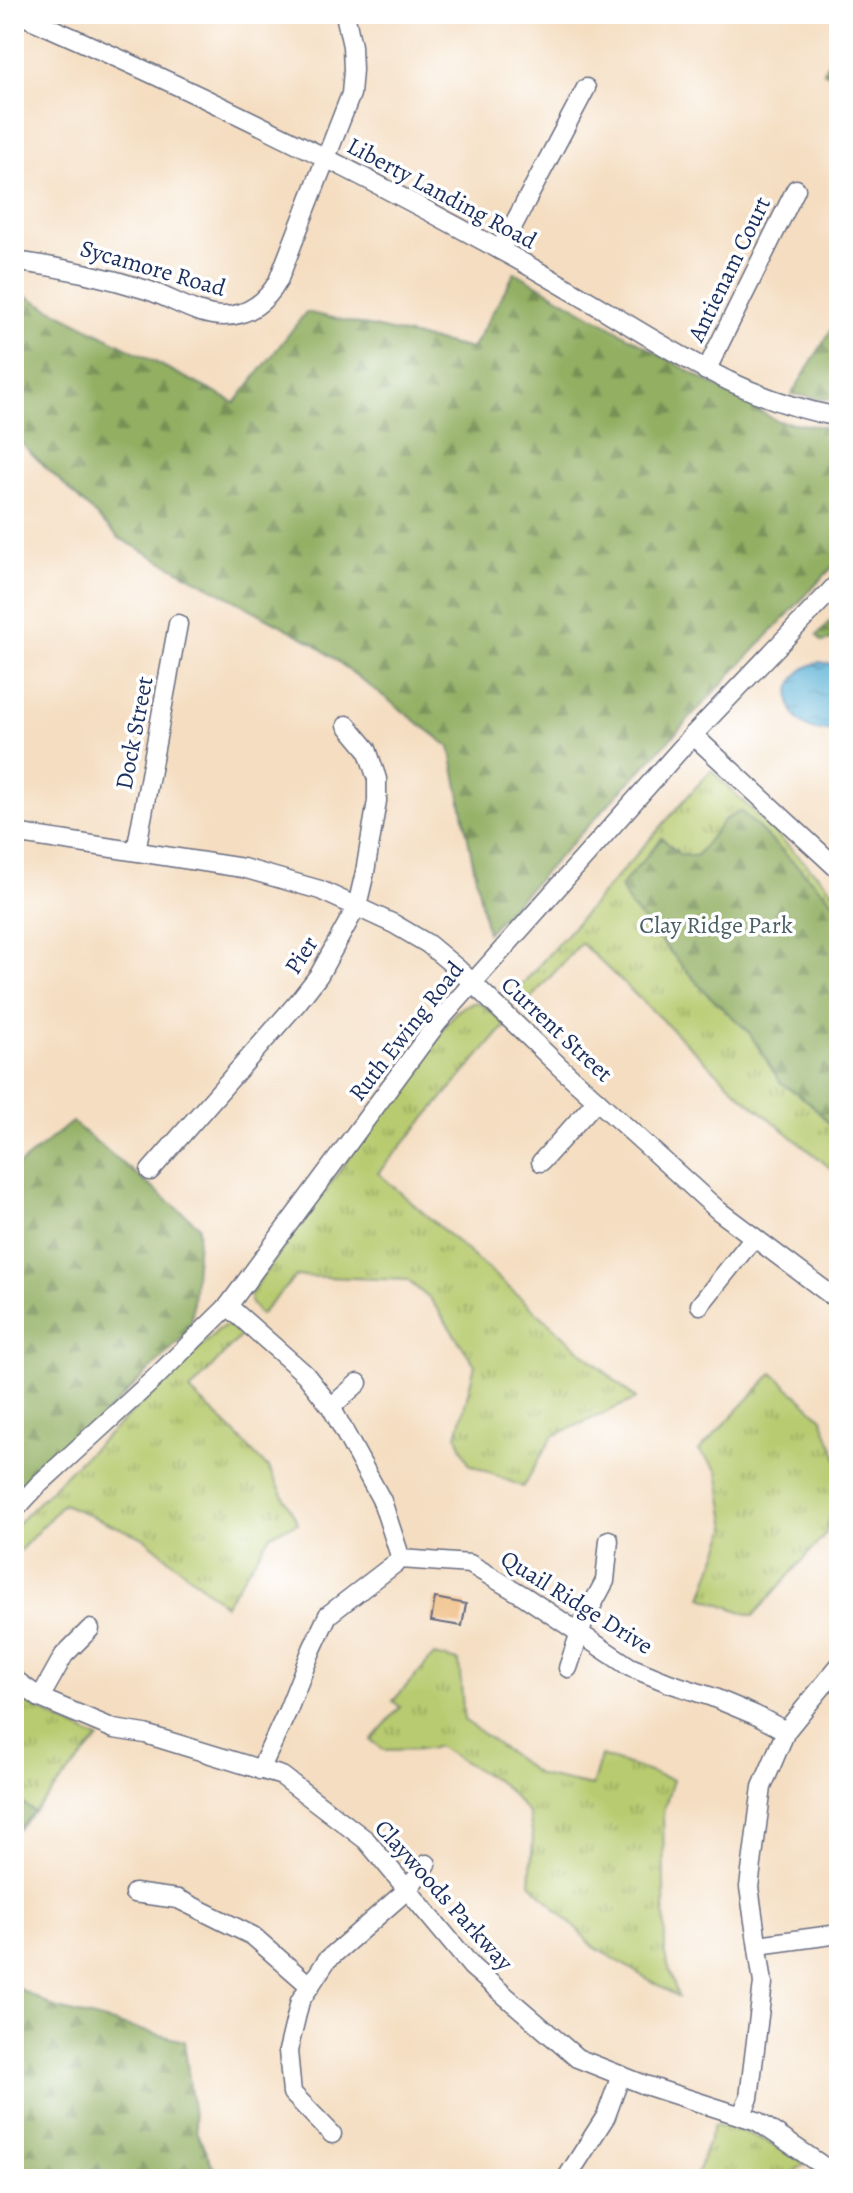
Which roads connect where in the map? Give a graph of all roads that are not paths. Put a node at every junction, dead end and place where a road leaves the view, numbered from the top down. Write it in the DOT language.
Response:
graph roads {
  1 [pos="19,14"];
  2 [pos="345,14"];
  3 [pos="586,88"];
  4 [pos="327,158"];
  5 [pos="796,189"];
  6 [pos="500,250"];
  7 [pos="14,261"];
  8 [pos="706,371"];
  9 [pos="839,417"];
  10 [pos="839,582"];
  11 [pos="178,624"];
  12 [pos="347,725"];
  13 [pos="693,735"];
  14 [pos="14,833"];
  15 [pos="136,851"];
  16 [pos="839,870"];
  17 [pos="357,906"];
  18 [pos="473,983"];
  19 [pos="597,1100"];
  20 [pos="541,1162"];
  21 [pos="150,1171"];
  22 [pos="754,1237"];
  23 [pos="839,1301"];
  24 [pos="700,1305"];
  25 [pos="228,1306"];
  26 [pos="358,1383"];
  27 [pos="331,1407"];
  28 [pos="14,1511"];
  29 [pos="609,1540"];
  30 [pos="401,1559"];
  31 [pos="90,1629"];
  32 [pos="579,1633"];
  33 [pos="839,1666"];
  34 [pos="568,1668"];
  35 [pos="14,1679"];
  36 [pos="40,1698"];
  37 [pos="786,1731"];
  38 [pos="260,1770"];
  39 [pos="427,1864"];
  40 [pos="407,1890"];
  41 [pos="134,1893"];
  42 [pos="839,1934"];
  43 [pos="758,1945"];
  44 [pos="310,1986"];
  45 [pos="621,2075"];
  46 [pos="741,2116"];
  47 [pos="332,2134"];
  48 [pos="839,2177"];
  49 [pos="566,2179"];
  1 -- 4 [label="street, Liberty Landing Road"];
  2 -- 4 [label="street, Sycamore Road"];
  3 -- 6 [label="street"];
  4 -- 6 [label="street, Liberty Landing Road"];
  4 -- 7 [label="street, Sycamore Road"];
  5 -- 8 [label="street, Antienam Court"];
  6 -- 8 [label="street, Liberty Landing Road"];
  8 -- 9 [label="street, Liberty Landing Road"];
  10 -- 13 [label="street, Ruth Ewing Road"];
  11 -- 15 [label="street, Dock Street"];
  12 -- 17 [label="street, Pier"];
  13 -- 16 [label="street"];
  13 -- 18 [label="street, Ruth Ewing Road"];
  14 -- 15 [label="street, Current Street"];
  15 -- 17 [label="street, Current Street"];
  17 -- 18 [label="street, Current Street"];
  17 -- 21 [label="street, Pier"];
  18 -- 19 [label="street, Current Street"];
  18 -- 25 [label="street, Ruth Ewing Road"];
  19 -- 20 [label="street"];
  19 -- 22 [label="street, Current Street"];
  22 -- 23 [label="street, Current Street"];
  22 -- 24 [label="street"];
  25 -- 27 [label="street"];
  25 -- 28 [label="street, Ruth Ewing Road"];
  26 -- 27 [label="street"];
  27 -- 30 [label="street"];
  29 -- 32 [label="street"];
  30 -- 32 [label="street, Quail Ridge Drive"];
  30 -- 38 [label="street"];
  31 -- 36 [label="street"];
  32 -- 34 [label="street"];
  32 -- 37 [label="street, Quail Ridge Drive"];
  33 -- 37 [label="street"];
  35 -- 36 [label="street, Claywoods Parkway"];
  36 -- 38 [label="street, Claywoods Parkway"];
  37 -- 43 [label="street"];
  38 -- 40 [label="street, Claywoods Parkway"];
  39 -- 40 [label="street"];
  40 -- 44 [label="street"];
  40 -- 45 [label="street, Claywoods Parkway"];
  41 -- 44 [label="street"];
  42 -- 43 [label="street"];
  43 -- 46 [label="street"];
  44 -- 47 [label="street"];
  45 -- 46 [label="street, Claywoods Parkway"];
  45 -- 49 [label="street"];
  46 -- 48 [label="street, Claywoods Parkway"];
}
